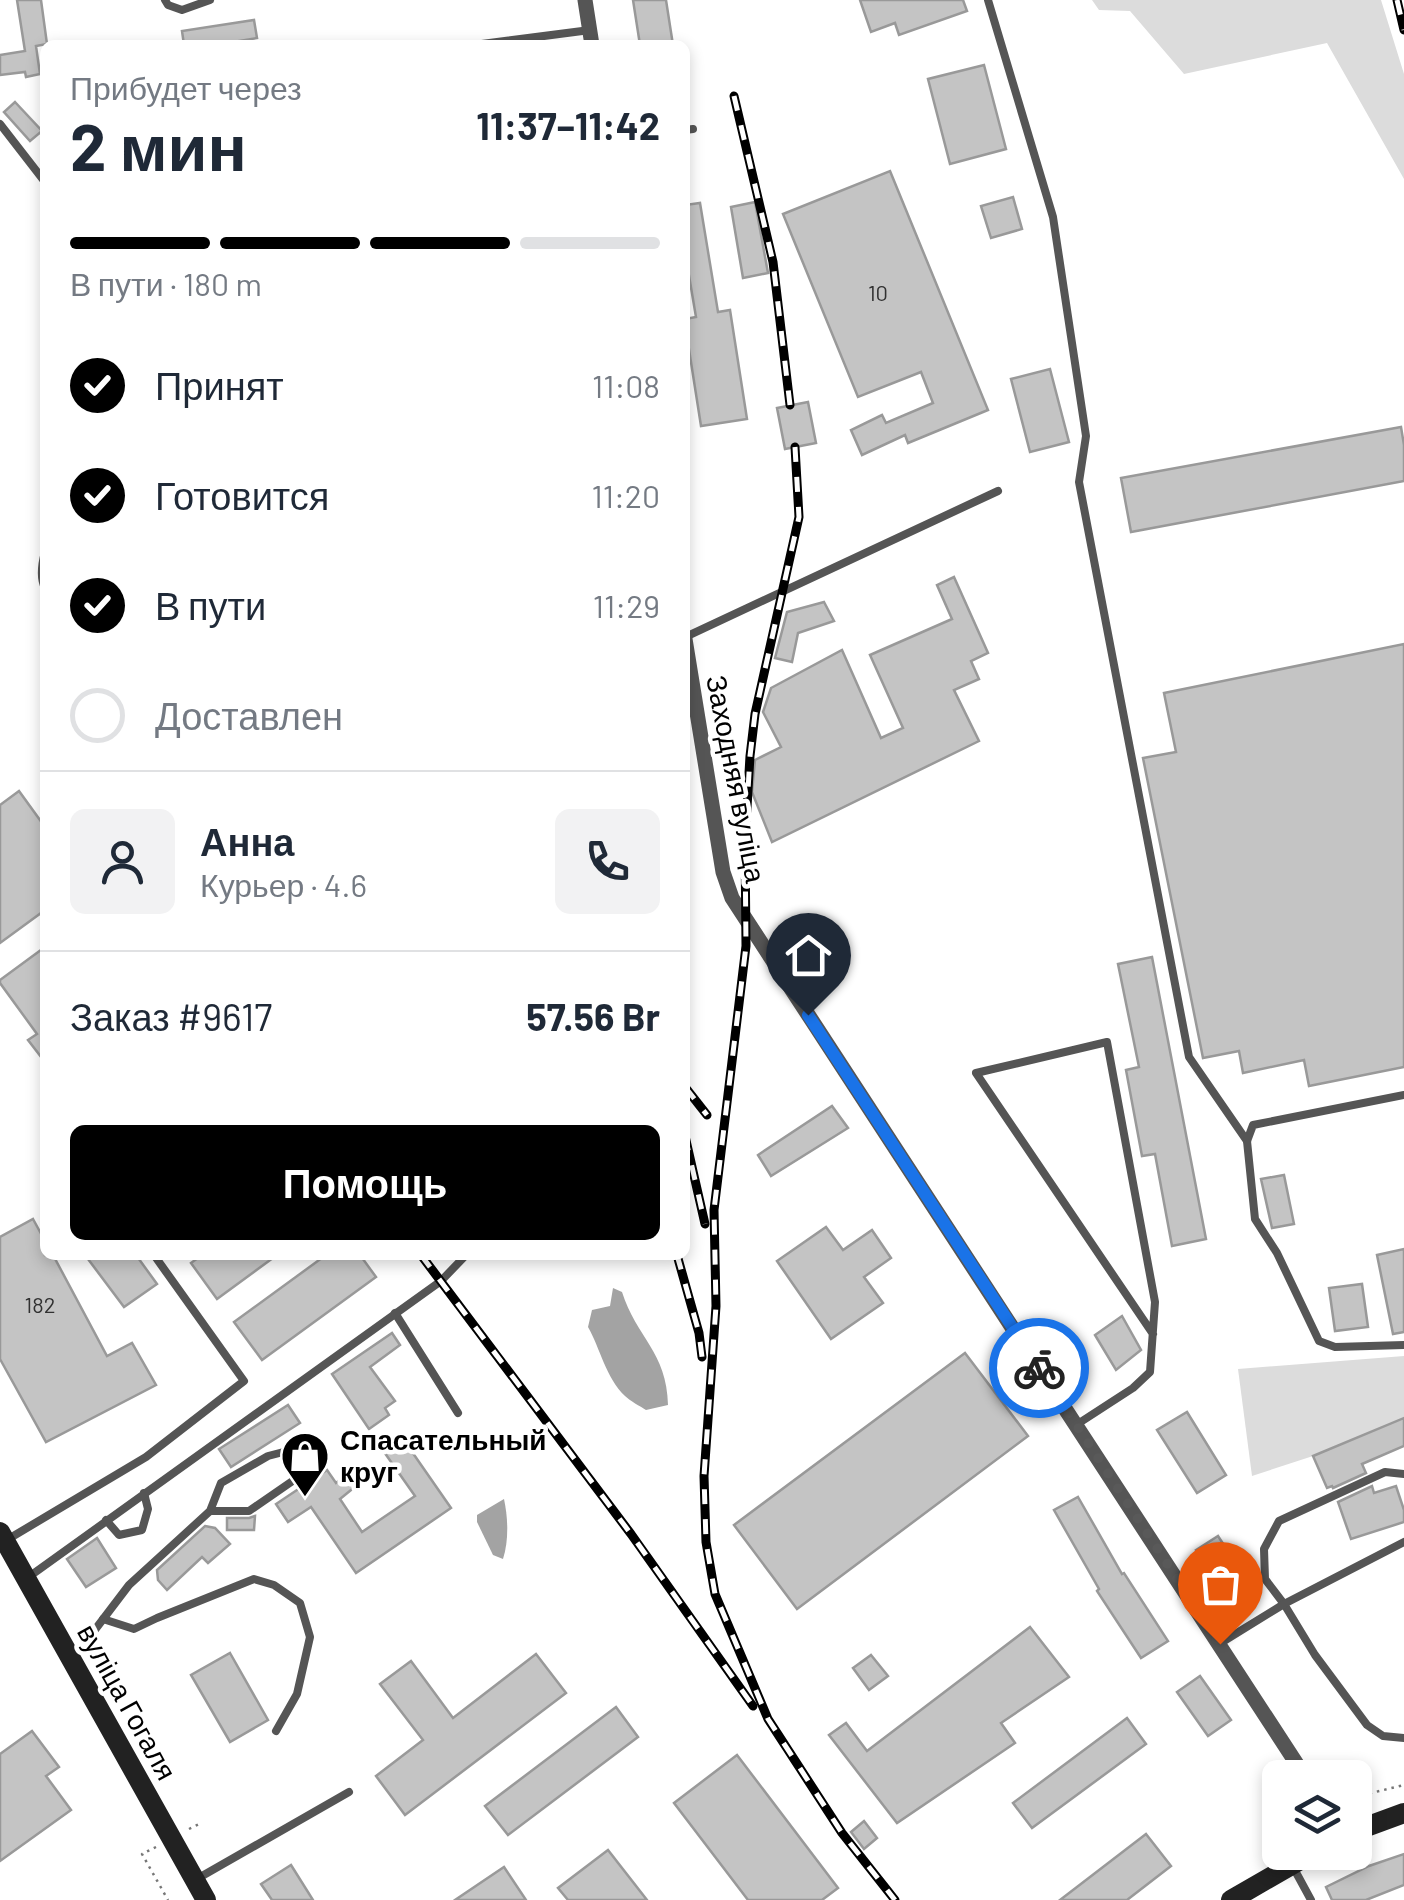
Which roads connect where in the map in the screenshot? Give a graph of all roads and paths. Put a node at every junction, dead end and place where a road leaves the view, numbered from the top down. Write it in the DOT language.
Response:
graph roads {
  1 [pos="166,0"];
  2 [pos="210,0"];
  3 [pos="585,0"];
  4 [pos="988,0"];
  5 [pos="591,38"];
  6 [pos="558,40"];
  7 [pos="0,124"];
  8 [pos="40,176"];
  9 [pos="998,490"];
  10 [pos="690,636"];
  11 [pos="690,669"];
  12 [pos="1404,1095"];
  13 [pos="1247,1142"];
  14 [pos="158,1260"];
  15 [pos="461,1260"];
  16 [pos="395,1313"];
  17 [pos="1153,1334"];
  18 [pos="1404,1346"];
  19 [pos="458,1413"];
  20 [pos="1076,1424"];
  21 [pos="1404,1474"];
  22 [pos="144,1493"];
  23 [pos="210,1511"];
  24 [pos="106,1520"];
  25 [pos="3,1536"];
  26 [pos="1404,1542"];
  27 [pos="26,1578"];
  28 [pos="1284,1604"];
  29 [pos="103,1618"];
  30 [pos="1220,1644"];
  31 [pos="72,1660"];
  32 [pos="276,1731"];
  33 [pos="1404,1738"];
  34 [pos="1294,1760"];
  35 [pos="1404,1786"];
  36 [pos="349,1792"];
  37 [pos="1372,1794"];
  38 [pos="1404,1813"];
  39 [pos="1372,1825"];
  40 [pos="1283,1870"];
  41 [pos="1295,1870"];
  42 [pos="195,1880"];
  43 [pos="206,1900"];
  44 [pos="1231,1900"];
  45 [pos="1310,1900"];
  1 -- 2 [label="lane"];
  3 -- 5 [label="street"];
  4 -- 13 [label="lane"];
  5 -- 6 [label="lane"];
  7 -- 8 [label="lane"];
  9 -- 10 [label="lane"];
  11 -- 20 [label="street, Заходняя вуліца"];
  12 -- 13 [label="lane"];
  13 -- 18 [label="lane"];
  14 -- 25 [label="lane"];
  15 -- 16 [label="lane"];
  16 -- 19 [label="lane"];
  16 -- 22 [label="lane"];
  17 -- 17 [label="lane"];
  17 -- 20 [label="lane"];
  20 -- 30 [label="street, Заходняя вуліца"];
  21 -- 28 [label="lane"];
  22 -- 24 [label="lane"];
  22 -- 24 [label="lane"];
  23 -- 23 [label="lane"];
  23 -- 29 [label="lane"];
  24 -- 27 [label="lane"];
  25 -- 27 [label="main road, вуліца Гогаля"];
  26 -- 28 [label="lane"];
  27 -- 31 [label="main road, вуліца Гогаля"];
  28 -- 30 [label="lane"];
  28 -- 33 [label="lane"];
  29 -- 31 [label="lane"];
  29 -- 32 [label="lane"];
  30 -- 34 [label="street, Заходняя вуліца"];
  31 -- 42 [label="main road, вуліца Гогаля"];
  35 -- 37 [label="path"];
  36 -- 42 [label="lane"];
  38 -- 39 [label="main road"];
  40 -- 44 [label="main road"];
  41 -- 45 [label="lane"];
  42 -- 43 [label="main road, вуліца Гогаля"];
}
